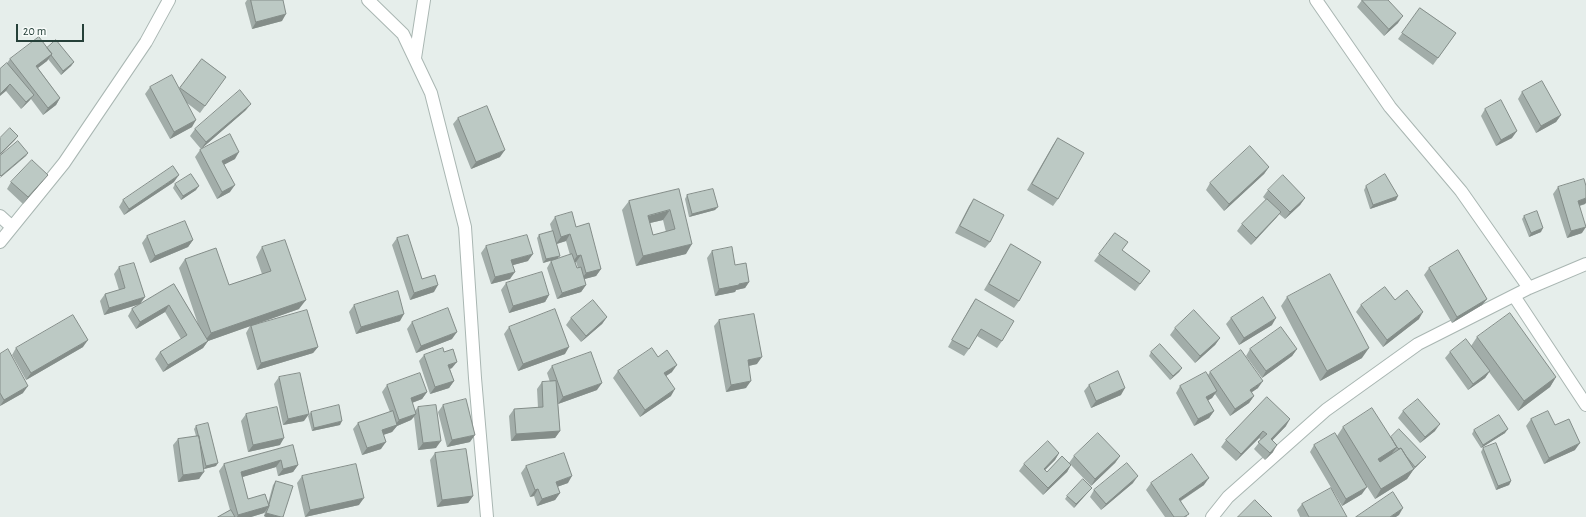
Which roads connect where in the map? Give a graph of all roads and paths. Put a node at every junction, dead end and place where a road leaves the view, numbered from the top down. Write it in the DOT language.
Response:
graph roads {
  1 [pos="169,0"];
  2 [pos="368,0"];
  3 [pos="424,0"];
  4 [pos="1316,0"];
  5 [pos="415,58"];
  6 [pos="0,216"];
  7 [pos="12,227"];
  8 [pos="0,242"];
  9 [pos="1586,264"];
  10 [pos="1529,288"];
  11 [pos="1514,296"];
  12 [pos="1586,405"];
  13 [pos="487,517"];
  14 [pos="1212,517"];
  1 -- 7 [label="street"];
  2 -- 5 [label="street"];
  3 -- 5 [label="street"];
  4 -- 10 [label="street"];
  5 -- 13 [label="street"];
  6 -- 7 [label="street"];
  7 -- 8 [label="street"];
  9 -- 10 [label="street"];
  10 -- 11 [label="street"];
  11 -- 12 [label="street"];
  11 -- 14 [label="street"];
}
